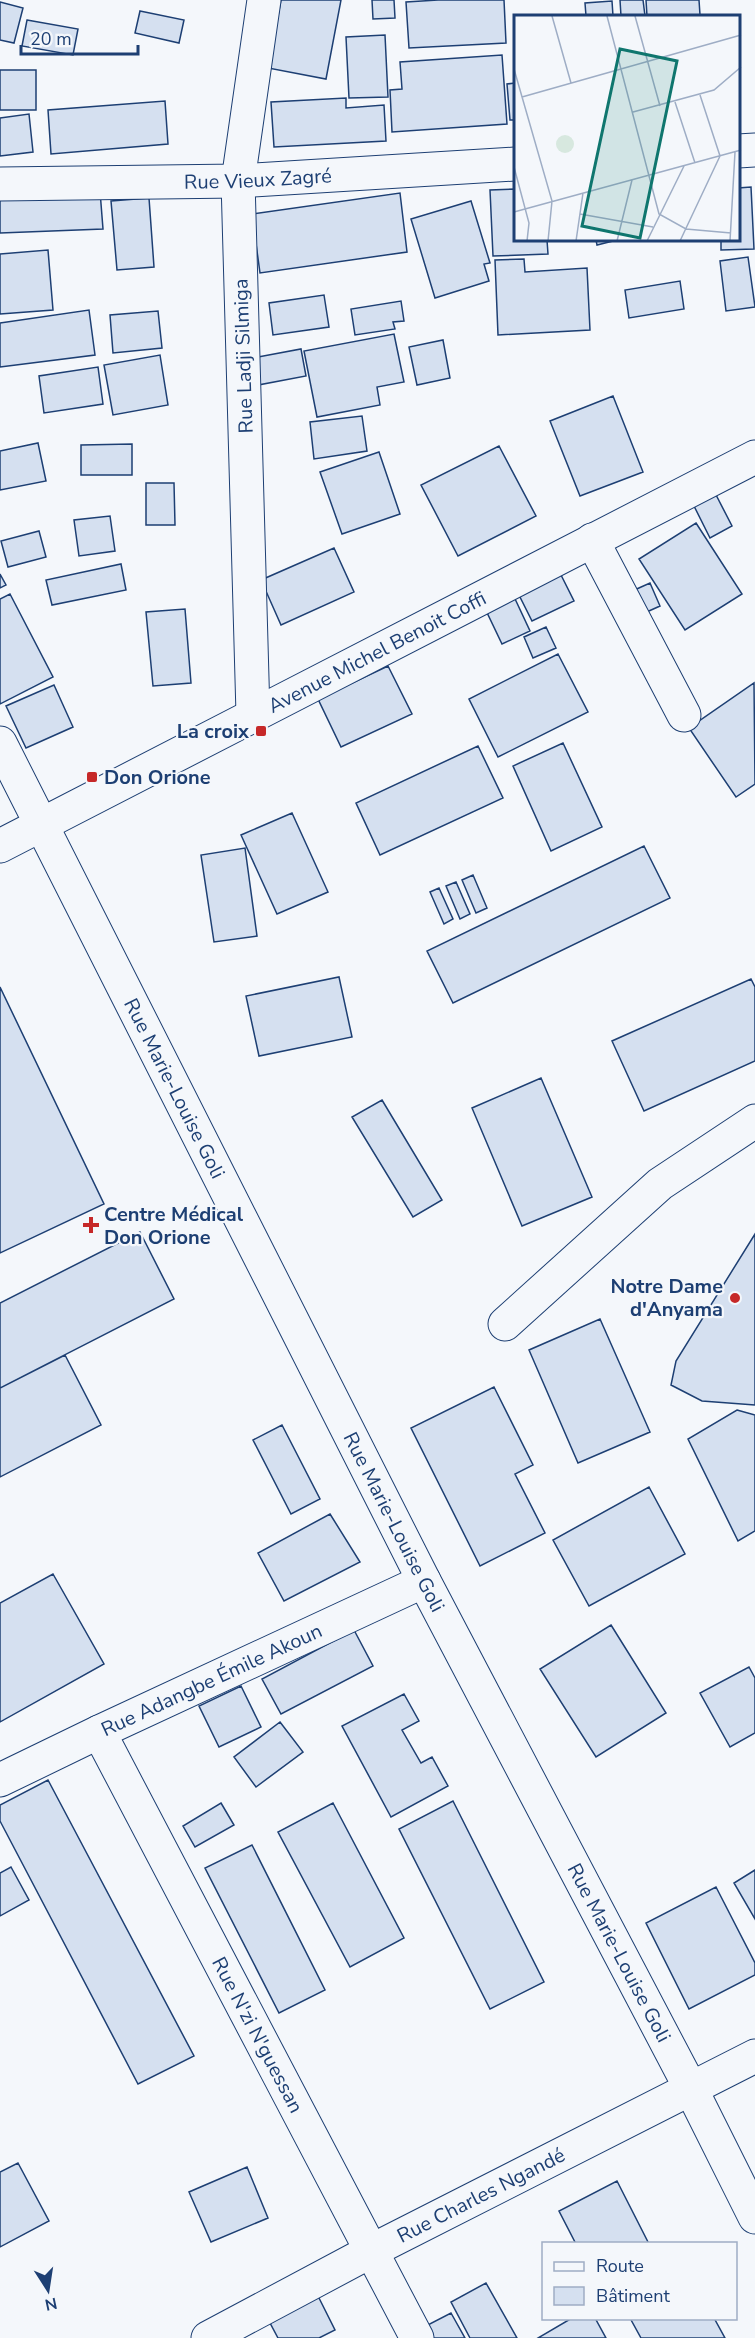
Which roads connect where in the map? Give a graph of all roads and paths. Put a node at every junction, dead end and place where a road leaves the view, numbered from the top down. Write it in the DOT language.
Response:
graph roads {
  1 [pos="264,0"];
  2 [pos="755,150"];
  3 [pos="740,151"];
  4 [pos="514,164"];
  5 [pos="238,181"];
  6 [pos="0,184"];
  7 [pos="755,457"];
  8 [pos="592,540"];
  9 [pos="253,714"];
  10 [pos="684,715"];
  11 [pos="0,743"];
  12 [pos="40,825"];
  13 [pos="0,846"];
  14 [pos="755,1121"];
  15 [pos="506,1324"];
  16 [pos="424,1581"];
  17 [pos="99,1732"];
  18 [pos="0,1780"];
  19 [pos="755,2056"];
  20 [pos="691,2089"];
  21 [pos="755,2217"];
  22 [pos="373,2250"];
  23 [pos="207,2338"];
  24 [pos="417,2338"];
  1 -- 5 [label="street, Rue Ladji Silmiga"];
  2 -- 3 [label="street"];
  4 -- 5 [label="street, Rue Vieux Zagré"];
  5 -- 6 [label="street, Rue Vieux Zagré"];
  5 -- 9 [label="street, Rue Ladji Silmiga"];
  7 -- 8 [label="street, Avenue Michel Benoit Coffi"];
  8 -- 9 [label="street, Avenue Michel Benoit Coffi"];
  8 -- 10 [label="street"];
  9 -- 12 [label="street, Avenue Michel Benoit Coffi"];
  11 -- 12 [label="street, Rue Marie-Louise Goli"];
  12 -- 13 [label="street, Avenue Michel Benoit Coffi"];
  12 -- 16 [label="street, Rue Marie-Louise Goli"];
  14 -- 15 [label="street"];
  16 -- 17 [label="street, Rue Adangbe Émile Akoun"];
  16 -- 20 [label="street, Rue Marie-Louise Goli"];
  17 -- 18 [label="street, Rue Adangbe Émile Akoun"];
  17 -- 22 [label="street, Rue N'zi N'guessan"];
  19 -- 20 [label="street, Rue Charles Ngandé"];
  20 -- 21 [label="street, Rue Marie-Louise Goli"];
  20 -- 22 [label="street, Rue Charles Ngandé"];
  22 -- 23 [label="street, Rue Charles Ngandé"];
  22 -- 24 [label="street, Rue N'zi N'guessan"];
}
